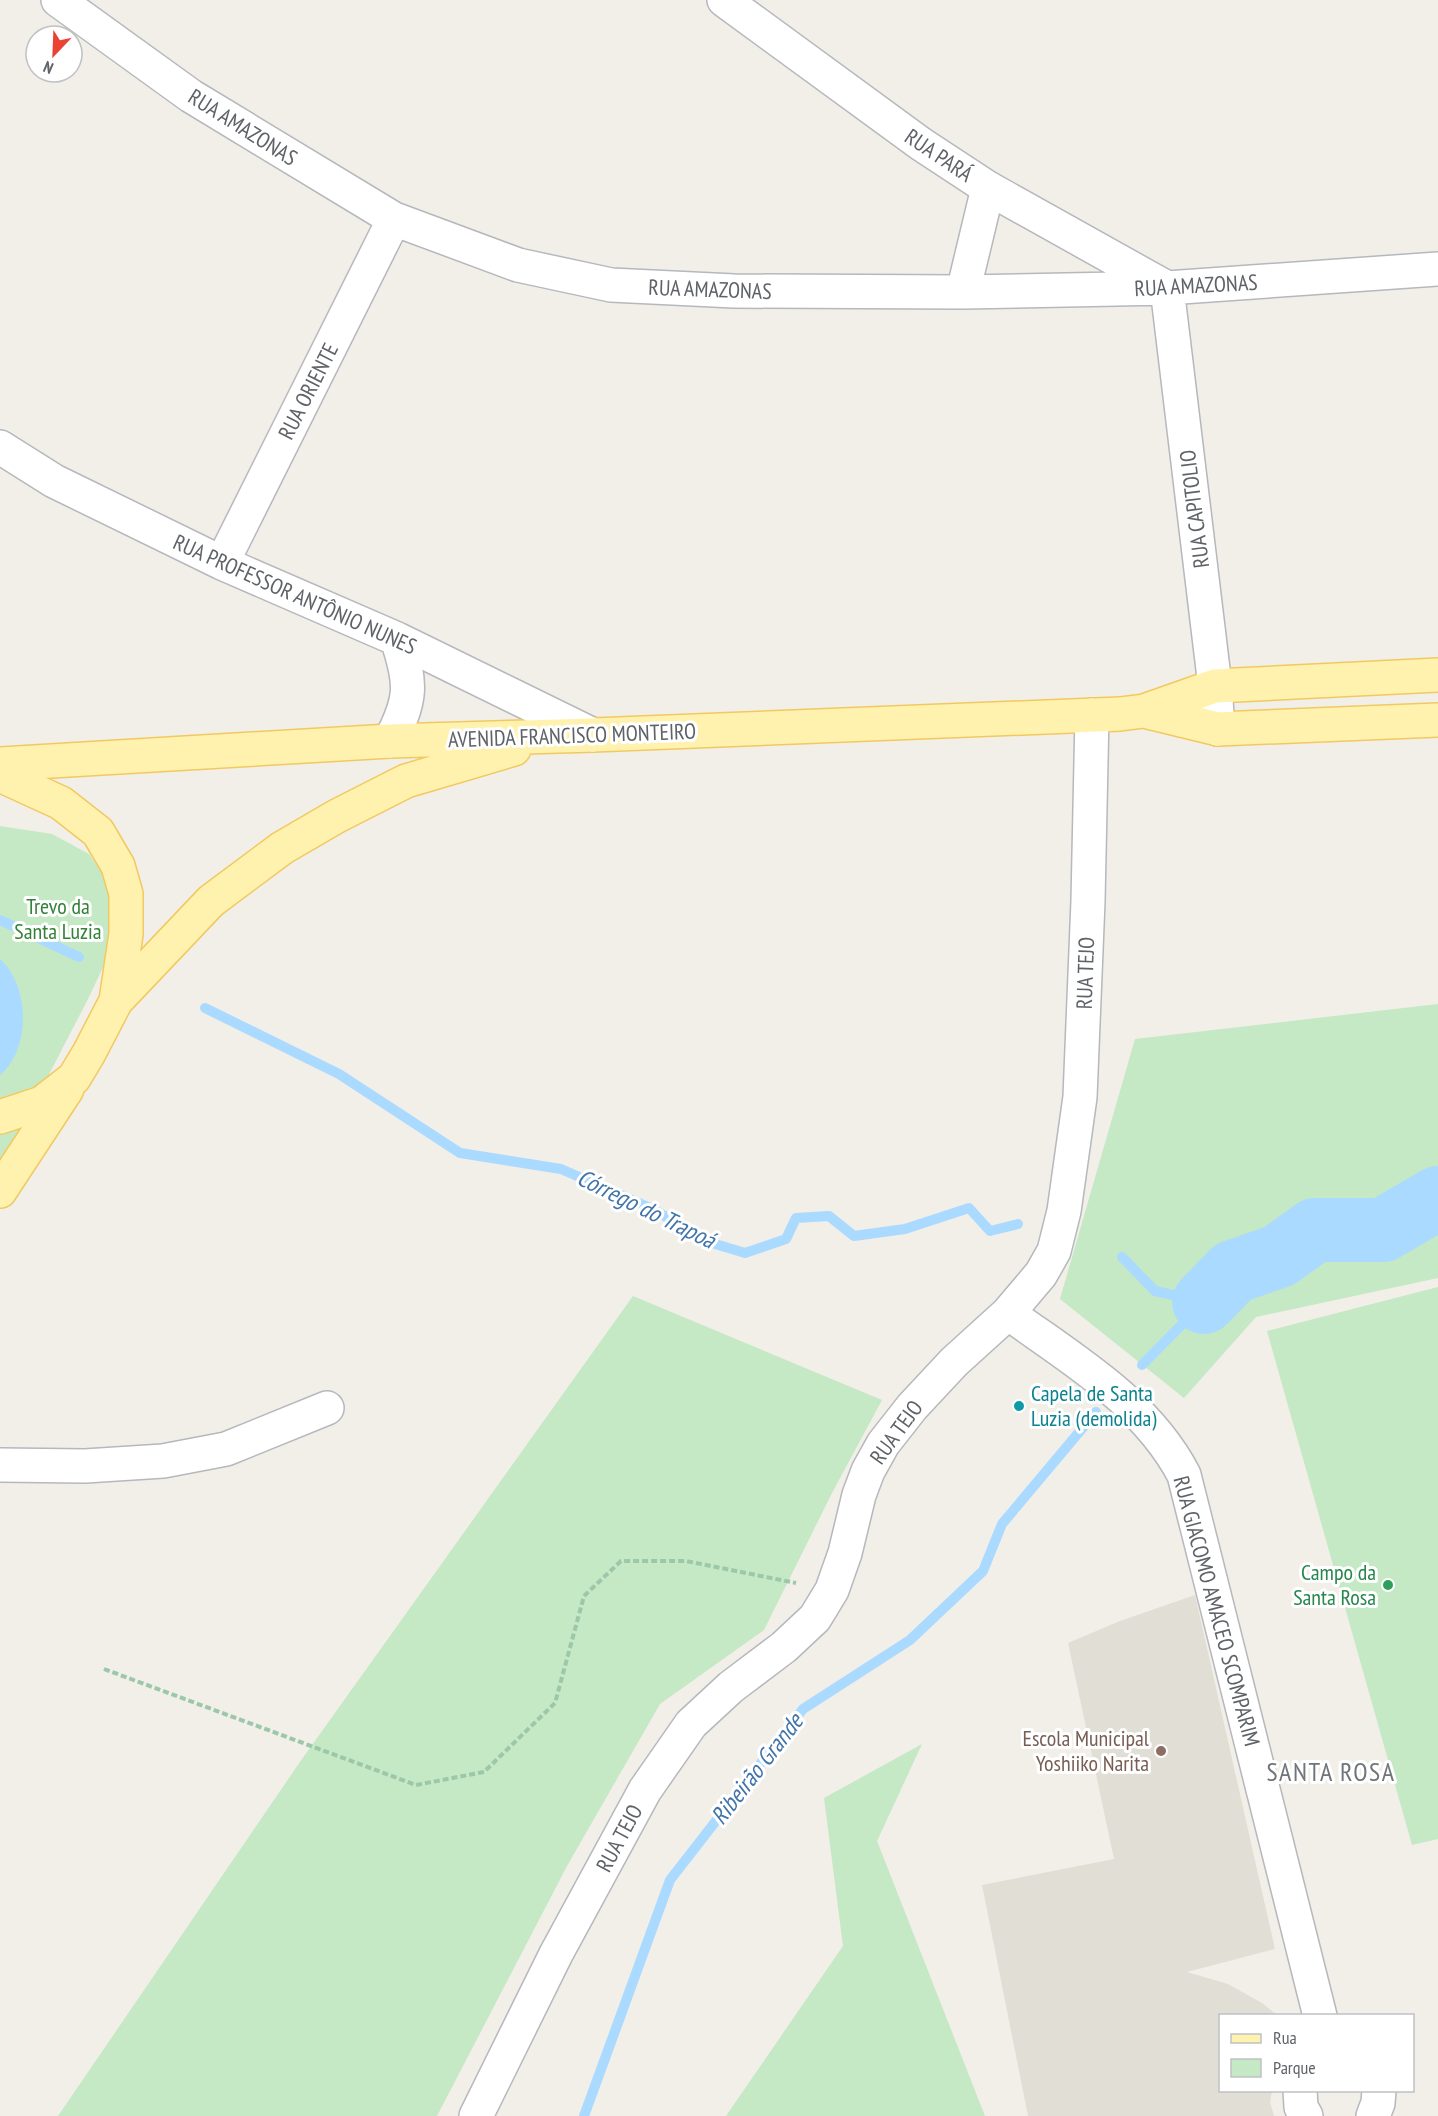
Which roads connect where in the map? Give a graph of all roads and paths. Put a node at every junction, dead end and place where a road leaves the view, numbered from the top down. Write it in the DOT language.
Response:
graph roads {
  1 [pos="58,0"];
  2 [pos="745,6"];
  3 [pos="988,188"];
  4 [pos="394,219"];
  5 [pos="1438,269"];
  6 [pos="1167,288"];
  7 [pos="963,292"];
  8 [pos="0,447"];
  9 [pos="222,563"];
  10 [pos="397,639"];
  11 [pos="1438,675"];
  12 [pos="1215,686"];
  13 [pos="1144,711"];
  14 [pos="1092,715"];
  15 [pos="1438,720"];
  16 [pos="1218,729"];
  17 [pos="559,735"];
  18 [pos="593,735"];
  19 [pos="390,741"];
  20 [pos="0,764"];
  21 [pos="0,775"];
  22 [pos="116,1000"];
  23 [pos="74,1078"];
  24 [pos="0,1117"];
  25 [pos="0,1191"];
  26 [pos="1008,1313"];
  27 [pos="327,1408"];
  28 [pos="0,1465"];
  29 [pos="832,1590"];
  30 [pos="104,1669"];
  31 [pos="1319,2014"];
  32 [pos="1300,2092"];
  33 [pos="1379,2092"];
  34 [pos="476,2116"];
  35 [pos="1306,2116"];
  36 [pos="1373,2116"];
  1 -- 4 [label="street, RUA AMAZONAS"];
  2 -- 3 [label="street, RUA PARÁ"];
  3 -- 6 [label="street, RUA PARÁ"];
  3 -- 7 [label="street"];
  4 -- 7 [label="street, RUA AMAZONAS"];
  4 -- 9 [label="street, RUA ORIENTE"];
  5 -- 6 [label="street, RUA AMAZONAS"];
  6 -- 7 [label="street, RUA AMAZONAS"];
  6 -- 12 [label="street, RUA CAPITOLIO"];
  8 -- 9 [label="street, RUA PROFESSOR ANTÔNIO NUNES"];
  9 -- 10 [label="street, RUA PROFESSOR ANTÔNIO NUNES"];
  10 -- 18 [label="street, RUA PROFESSOR ANTÔNIO NUNES"];
  10 -- 19 [label="street"];
  11 -- 12 [label="main road, AVENIDA FRANCISCO MONTEIRO"];
  12 -- 13 [label="main road, AVENIDA FRANCISCO MONTEIRO"];
  12 -- 16 [label="street, RUA CAPITOLIO"];
  13 -- 14 [label="main road, AVENIDA FRANCISCO MONTEIRO"];
  13 -- 16 [label="main road, AVENIDA FRANCISCO MONTEIRO"];
  14 -- 18 [label="main road, AVENIDA FRANCISCO MONTEIRO"];
  14 -- 26 [label="street, RUA TEJO"];
  15 -- 16 [label="main road, AVENIDA FRANCISCO MONTEIRO"];
  17 -- 18 [label="main road, AVENIDA FRANCISCO MONTEIRO"];
  17 -- 19 [label="main road, AVENIDA FRANCISCO MONTEIRO"];
  17 -- 22 [label="main road"];
  19 -- 20 [label="main road, AVENIDA FRANCISCO MONTEIRO"];
  21 -- 22 [label="main road"];
  22 -- 23 [label="main road"];
  23 -- 24 [label="main road"];
  23 -- 25 [label="main road"];
  26 -- 29 [label="street, RUA TEJO"];
  26 -- 31 [label="street, RUA GIACOMO AMACEO SCOMPARIM"];
  27 -- 28 [label="street"];
  29 -- 30 [label="path"];
  29 -- 34 [label="street, RUA TEJO"];
  32 -- 35 [label="street"];
  33 -- 36 [label="street"];
}
